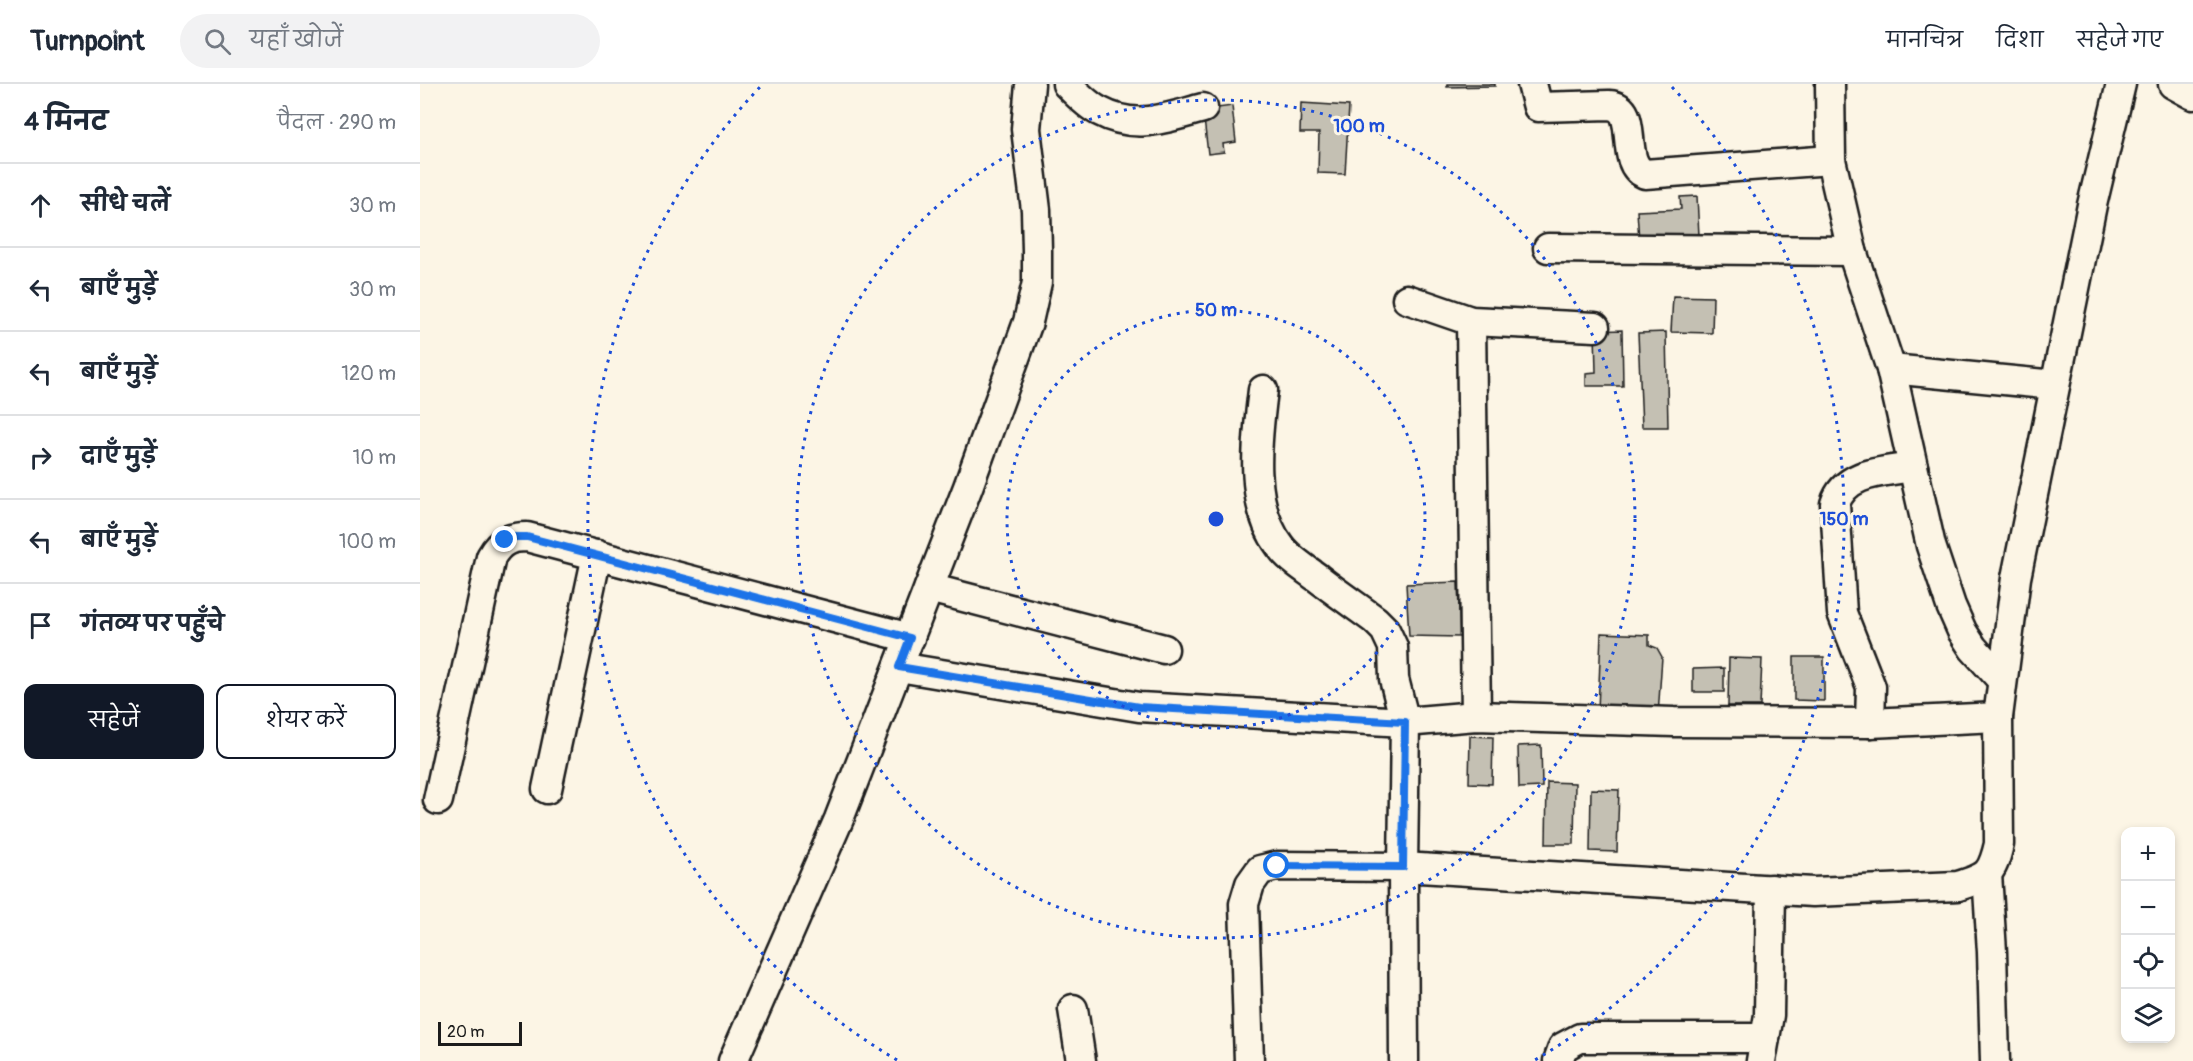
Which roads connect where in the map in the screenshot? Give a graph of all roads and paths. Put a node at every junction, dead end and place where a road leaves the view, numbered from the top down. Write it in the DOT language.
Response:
graph roads {
  1 [pos="1030,84"];
  2 [pos="1067,84"];
  3 [pos="1532,84"];
  4 [pos="1830,84"];
  5 [pos="2121,84"];
  6 [pos="2173,84"];
  7 [pos="2193,95"];
  8 [pos="1203,108"];
  9 [pos="1831,160"];
  10 [pos="1548,248"];
  11 [pos="1852,251"];
  12 [pos="1407,299"];
  13 [pos="1471,321"];
  14 [pos="1595,327"];
  15 [pos="1891,369"];
  16 [pos="2055,385"];
  17 [pos="1263,390"];
  18 [pos="1913,467"];
  19 [pos="597,555"];
  20 [pos="929,588"];
  21 [pos="910,638"];
  22 [pos="1164,649"];
  23 [pos="899,667"];
  24 [pos="2002,680"];
  25 [pos="1476,716"];
  26 [pos="1998,717"];
  27 [pos="1405,722"];
  28 [pos="1870,723"];
  29 [pos="547,789"];
  30 [pos="438,800"];
  31 [pos="1403,867"];
  32 [pos="1987,874"];
  33 [pos="1771,889"];
  34 [pos="1073,1010"];
  35 [pos="1763,1050"];
  36 [pos="732,1061"];
  37 [pos="1081,1061"];
  38 [pos="1249,1061"];
  39 [pos="1404,1061"];
  40 [pos="1558,1061"];
  41 [pos="1995,1061"];
  1 -- 20 [label="street"];
  2 -- 8 [label="street"];
  3 -- 9 [label="street"];
  4 -- 9 [label="street"];
  5 -- 16 [label="street"];
  6 -- 7 [label="street"];
  9 -- 11 [label="street"];
  10 -- 11 [label="street"];
  11 -- 15 [label="street"];
  12 -- 13 [label="street"];
  13 -- 14 [label="street"];
  13 -- 25 [label="street"];
  15 -- 16 [label="street"];
  15 -- 18 [label="street"];
  16 -- 24 [label="street"];
  17 -- 27 [label="street"];
  18 -- 24 [label="street"];
  18 -- 28 [label="street"];
  19 -- 21 [label="street"];
  19 -- 29 [label="street"];
  19 -- 30 [label="street"];
  20 -- 21 [label="street"];
  20 -- 22 [label="street"];
  21 -- 23 [label="street"];
  23 -- 27 [label="street"];
  23 -- 36 [label="street"];
  24 -- 26 [label="street"];
  25 -- 27 [label="street"];
  25 -- 28 [label="street"];
  26 -- 28 [label="street"];
  26 -- 32 [label="street"];
  27 -- 31 [label="street"];
  31 -- 33 [label="street"];
  31 -- 38 [label="street"];
  31 -- 39 [label="street"];
  32 -- 33 [label="street"];
  32 -- 41 [label="street"];
  33 -- 35 [label="street"];
  34 -- 37 [label="street"];
  35 -- 40 [label="street"];
}
